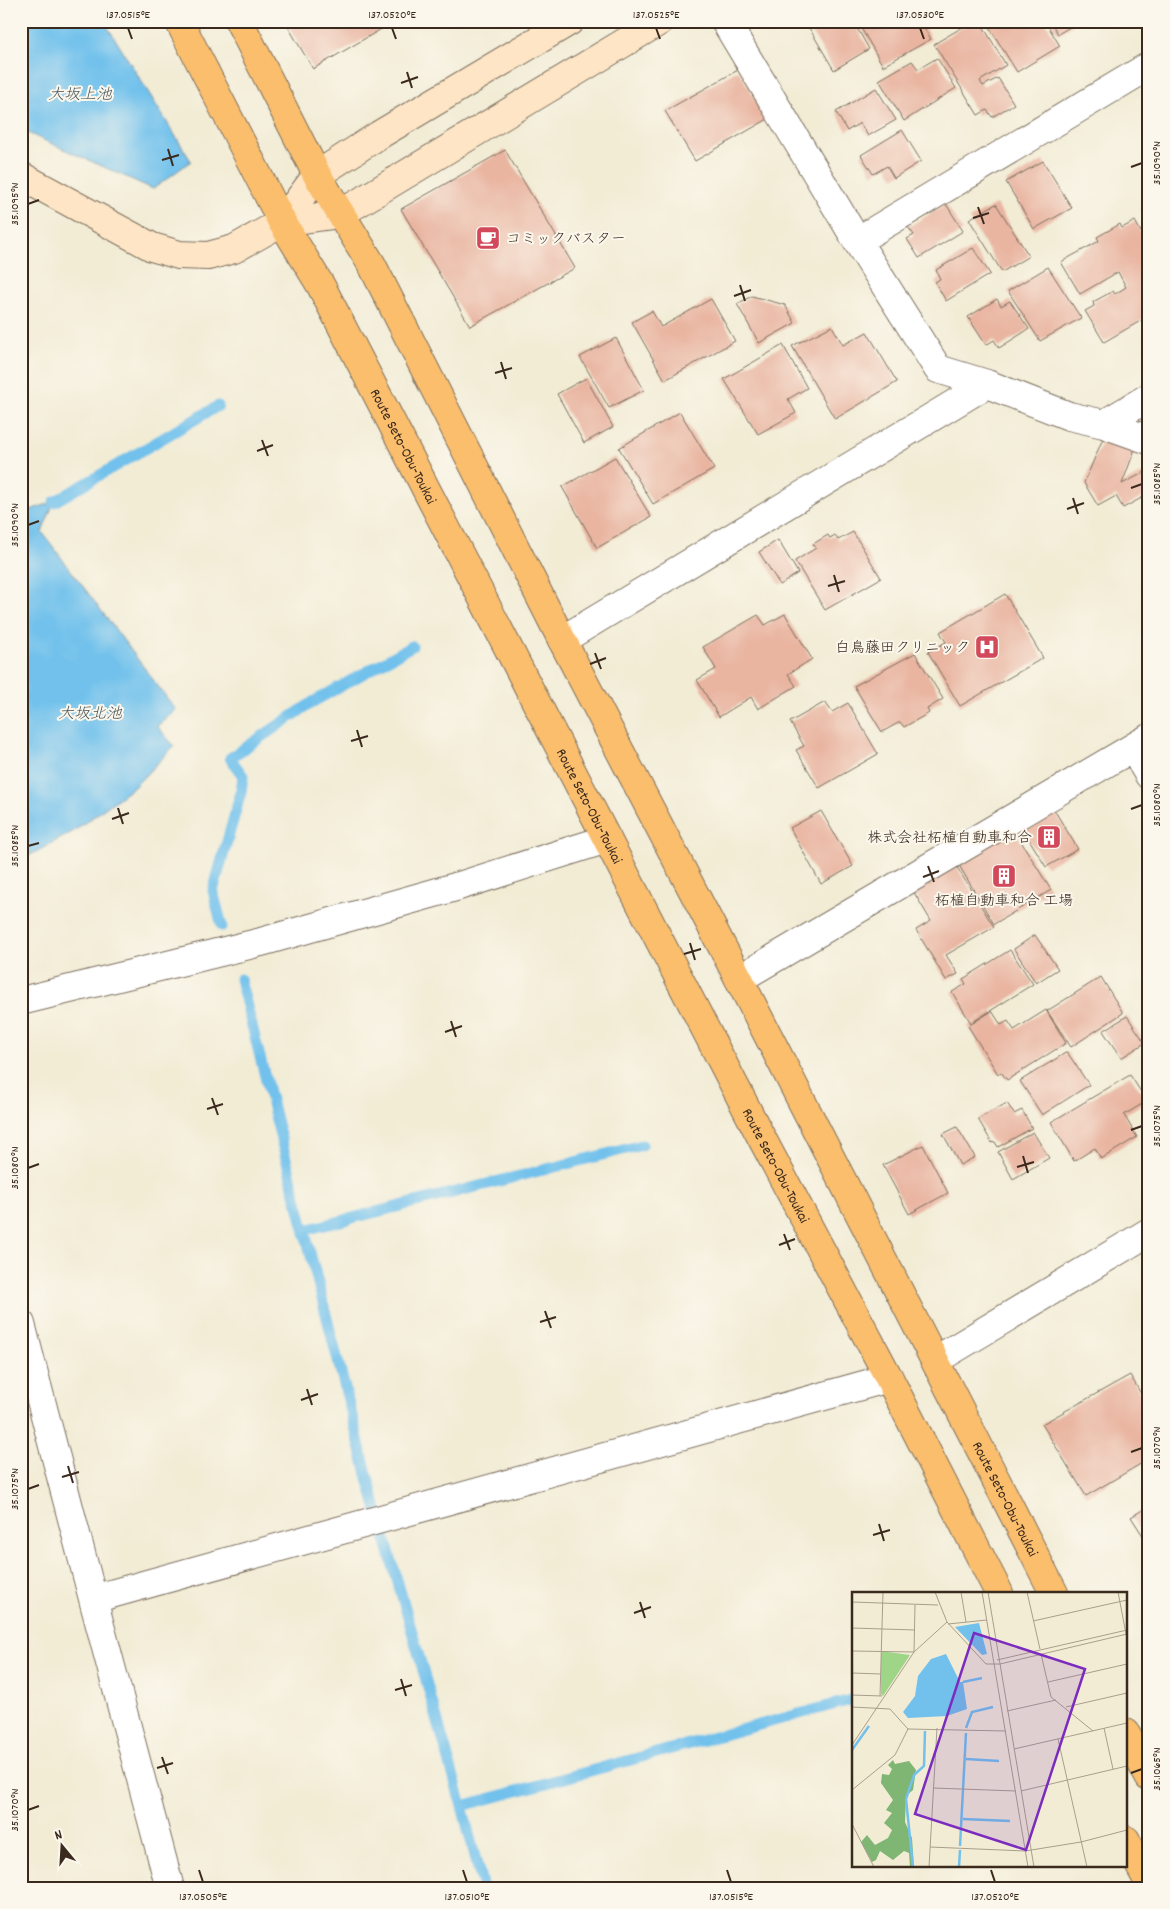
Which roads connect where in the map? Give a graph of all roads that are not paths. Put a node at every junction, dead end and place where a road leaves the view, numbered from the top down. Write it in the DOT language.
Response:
graph roads {
  1 [pos="180,21"];
  2 [pos="239,21"];
  3 [pos="570,21"];
  4 [pos="660,21"];
  5 [pos="725,21"];
  6 [pos="1149,66"];
  7 [pos="317,175"];
  8 [pos="21,176"];
  9 [pos="340,214"];
  10 [pos="282,222"];
  11 [pos="857,241"];
  12 [pos="987,384"];
  13 [pos="1149,397"];
  14 [pos="1104,424"];
  15 [pos="1149,440"];
  16 [pos="562,640"];
  17 [pos="1141,743"];
  18 [pos="1149,775"];
  19 [pos="607,839"];
  20 [pos="740,979"];
  21 [pos="21,1001"];
  22 [pos="1149,1232"];
  23 [pos="21,1324"];
  24 [pos="936,1360"];
  25 [pos="889,1378"];
  26 [pos="998,1592"];
  27 [pos="1053,1592"];
  28 [pos="93,1599"];
  29 [pos="1128,1737"];
  30 [pos="1149,1777"];
  31 [pos="1128,1844"];
  32 [pos="1149,1883"];
  33 [pos="170,1888"];
  1 -- 10 [label="main road, Route Seto-Obu-Toukai"];
  2 -- 7 [label="main road, Route Seto-Obu-Toukai"];
  3 -- 7 [label="street"];
  4 -- 9 [label="street"];
  5 -- 11 [label="street"];
  6 -- 11 [label="street"];
  7 -- 9 [label="main road, Route Seto-Obu-Toukai"];
  7 -- 10 [label="street"];
  8 -- 10 [label="street"];
  9 -- 10 [label="street"];
  9 -- 16 [label="main road, Route Seto-Obu-Toukai"];
  10 -- 19 [label="main road, Route Seto-Obu-Toukai"];
  11 -- 12 [label="street"];
  12 -- 14 [label="street"];
  12 -- 16 [label="street"];
  13 -- 14 [label="street"];
  14 -- 15 [label="street"];
  16 -- 20 [label="main road, Route Seto-Obu-Toukai"];
  17 -- 18 [label="street"];
  17 -- 20 [label="street"];
  19 -- 21 [label="street"];
  19 -- 25 [label="main road, Route Seto-Obu-Toukai"];
  20 -- 24 [label="main road, Route Seto-Obu-Toukai"];
  22 -- 24 [label="street"];
  23 -- 28 [label="street"];
  24 -- 27 [label="main road, Route Seto-Obu-Toukai"];
  25 -- 26 [label="main road, Route Seto-Obu-Toukai"];
  25 -- 28 [label="street"];
  28 -- 33 [label="street"];
  29 -- 30 [label="main road"];
  31 -- 32 [label="main road"];
}
